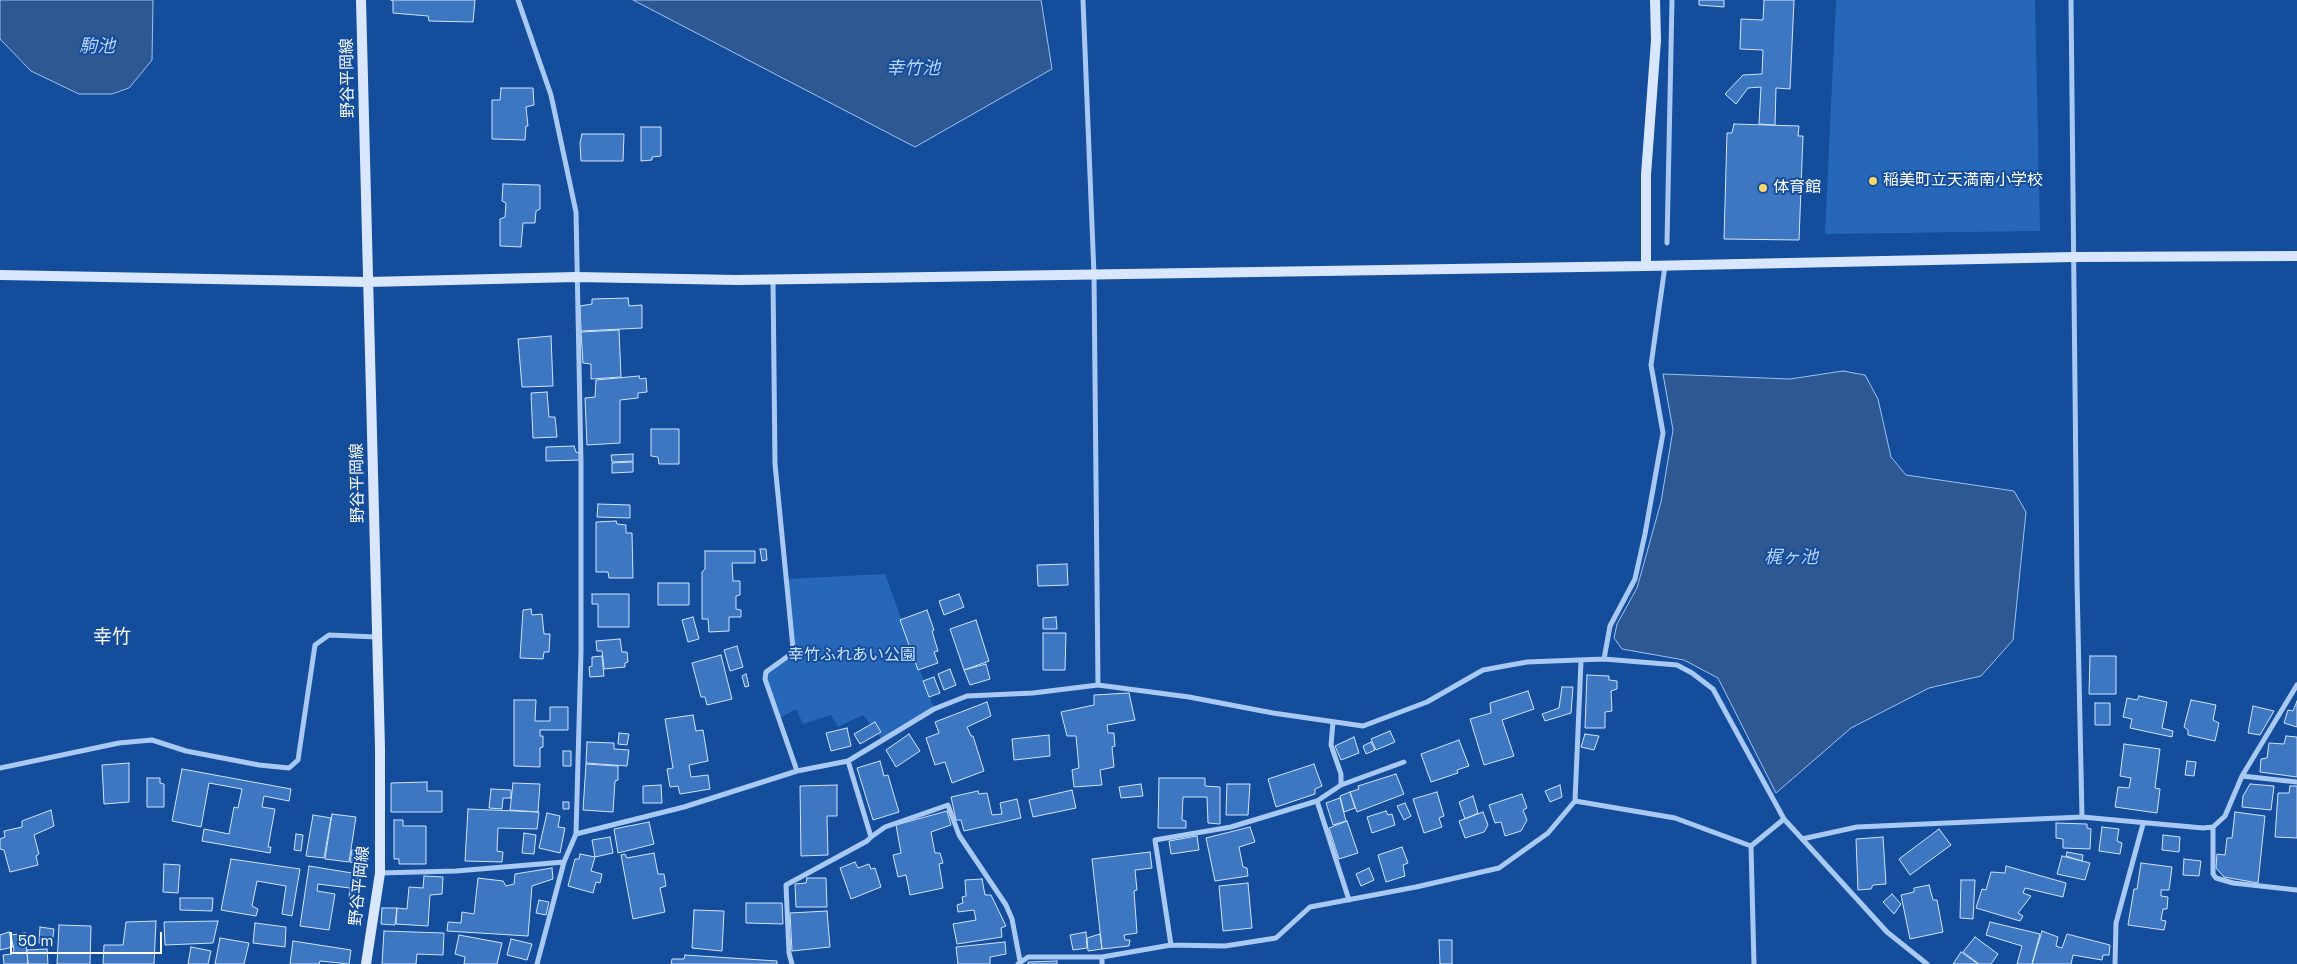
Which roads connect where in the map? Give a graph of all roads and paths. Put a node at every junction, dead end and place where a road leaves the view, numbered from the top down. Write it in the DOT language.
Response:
graph roads {
  1 [pos="362,0"];
  2 [pos="518,0"];
  3 [pos="1083,0"];
  4 [pos="1655,0"];
  5 [pos="1672,0"];
  6 [pos="2071,0"];
  7 [pos="1667,243"];
  8 [pos="2297,256"];
  9 [pos="2074,257"];
  10 [pos="1665,265"];
  11 [pos="1646,266"];
  12 [pos="0,275"];
  13 [pos="1094,275"];
  14 [pos="576,278"];
  15 [pos="773,279"];
  16 [pos="368,282"];
  17 [pos="377,636"];
  18 [pos="1604,659"];
  19 [pos="1581,660"];
  20 [pos="1098,684"];
  21 [pos="2297,685"];
  22 [pos="1333,722"];
  23 [pos="848,761"];
  24 [pos="1404,762"];
  25 [pos="0,768"];
  26 [pos="796,771"];
  27 [pos="2242,776"];
  28 [pos="2297,782"];
  29 [pos="1341,785"];
  30 [pos="1317,801"];
  31 [pos="1575,801"];
  32 [pos="2082,817"];
  33 [pos="1784,819"];
  34 [pos="2144,824"];
  35 [pos="2213,827"];
  36 [pos="576,834"];
  37 [pos="871,837"];
  38 [pos="1802,840"];
  39 [pos="1751,846"];
  40 [pos="564,862"];
  41 [pos="380,872"];
  42 [pos="2297,890"];
  43 [pos="1349,900"];
  44 [pos="1171,945"];
  45 [pos="1102,957"];
  46 [pos="1019,963"];
  47 [pos="366,964"];
  48 [pos="537,964"];
  49 [pos="792,964"];
  50 [pos="1102,964"];
  51 [pos="1754,964"];
  52 [pos="1927,964"];
  53 [pos="2115,964"];
  1 -- 16 [label="street, 野谷平岡線"];
  2 -- 14 [label="street"];
  3 -- 13 [label="street"];
  4 -- 11 [label="street"];
  5 -- 7 [label="street"];
  6 -- 9 [label="street"];
  8 -- 9 [label="street"];
  9 -- 10 [label="street"];
  9 -- 32 [label="street"];
  10 -- 11 [label="street"];
  10 -- 18 [label="street"];
  11 -- 13 [label="street"];
  12 -- 16 [label="street"];
  13 -- 15 [label="street"];
  13 -- 20 [label="street"];
  14 -- 15 [label="street"];
  14 -- 16 [label="street"];
  14 -- 36 [label="street"];
  15 -- 26 [label="street"];
  16 -- 17 [label="street, 野谷平岡線"];
  17 -- 25 [label="street"];
  17 -- 41 [label="street, 野谷平岡線"];
  18 -- 19 [label="street"];
  18 -- 33 [label="street"];
  19 -- 22 [label="street"];
  19 -- 31 [label="street"];
  20 -- 22 [label="street"];
  20 -- 23 [label="street"];
  21 -- 27 [label="street"];
  22 -- 29 [label="street"];
  23 -- 26 [label="street"];
  23 -- 37 [label="street"];
  24 -- 29 [label="street"];
  26 -- 36 [label="street"];
  27 -- 28 [label="street"];
  27 -- 35 [label="street"];
  29 -- 30 [label="street"];
  30 -- 43 [label="street"];
  30 -- 44 [label="street"];
  31 -- 39 [label="street"];
  31 -- 43 [label="street"];
  32 -- 34 [label="street"];
  32 -- 38 [label="street"];
  33 -- 38 [label="street"];
  33 -- 39 [label="street"];
  34 -- 35 [label="street"];
  34 -- 53 [label="street"];
  35 -- 42 [label="street"];
  36 -- 40 [label="street"];
  37 -- 46 [label="street"];
  37 -- 49 [label="street"];
  38 -- 52 [label="street"];
  39 -- 51 [label="street"];
  40 -- 41 [label="street"];
  40 -- 48 [label="street"];
  41 -- 47 [label="street, 野谷平岡線"];
  43 -- 44 [label="street"];
  44 -- 45 [label="street"];
  45 -- 46 [label="street"];
  45 -- 50 [label="street"];
}
